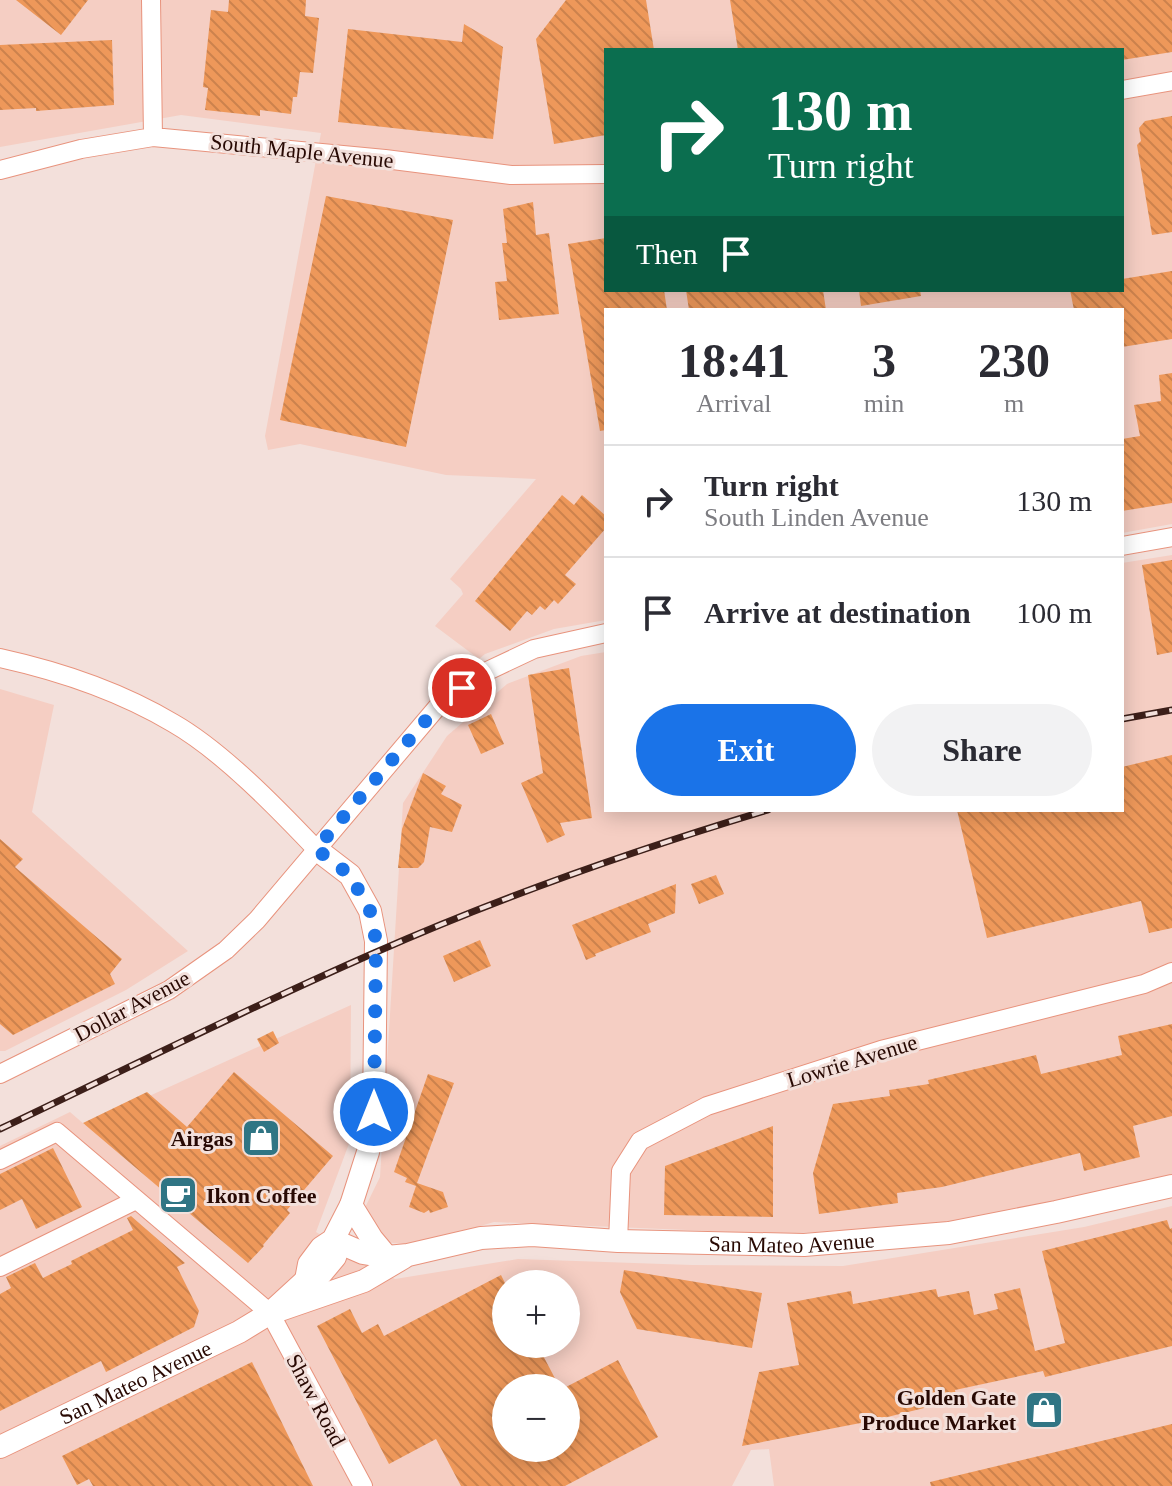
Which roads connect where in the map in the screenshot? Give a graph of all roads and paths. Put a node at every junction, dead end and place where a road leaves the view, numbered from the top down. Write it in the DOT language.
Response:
graph roads {
  1 [pos="151,0"];
  2 [pos="1172,81"];
  3 [pos="1124,90"];
  4 [pos="153,137"];
  5 [pos="0,170"];
  6 [pos="604,174"];
  7 [pos="1172,537"];
  8 [pos="1124,546"];
  9 [pos="604,633"];
  10 [pos="0,658"];
  11 [pos="316,849"];
  12 [pos="1172,972"];
  13 [pos="0,1074"];
  14 [pos="0,1160"];
  15 [pos="1172,1186"];
  16 [pos="136,1200"];
  17 [pos="351,1205"];
  18 [pos="333,1240"];
  19 [pos="618,1241"];
  20 [pos="397,1256"];
  21 [pos="0,1267"];
  22 [pos="270,1313"];
  23 [pos="0,1447"];
  24 [pos="363,1486"];
  1 -- 4 [label="street"];
  2 -- 3 [label="street"];
  4 -- 5 [label="street, South Maple Avenue"];
  4 -- 6 [label="street, South Maple Avenue"];
  7 -- 8 [label="street"];
  9 -- 11 [label="street, Dollar Avenue"];
  10 -- 11 [label="street"];
  11 -- 13 [label="street, Dollar Avenue"];
  11 -- 17 [label="main road"];
  12 -- 19 [label="street, Lowrie Avenue"];
  14 -- 16 [label="street"];
  15 -- 19 [label="main road, San Mateo Avenue"];
  16 -- 21 [label="street"];
  16 -- 22 [label="street"];
  17 -- 18 [label="main road"];
  17 -- 20 [label="main road"];
  18 -- 20 [label="main road, San Mateo Avenue"];
  18 -- 22 [label="main road, San Mateo Avenue"];
  19 -- 20 [label="main road, San Mateo Avenue"];
  20 -- 22 [label="main road, San Mateo Avenue"];
  22 -- 23 [label="main road, San Mateo Avenue"];
  22 -- 24 [label="street, Shaw Road"];
}
